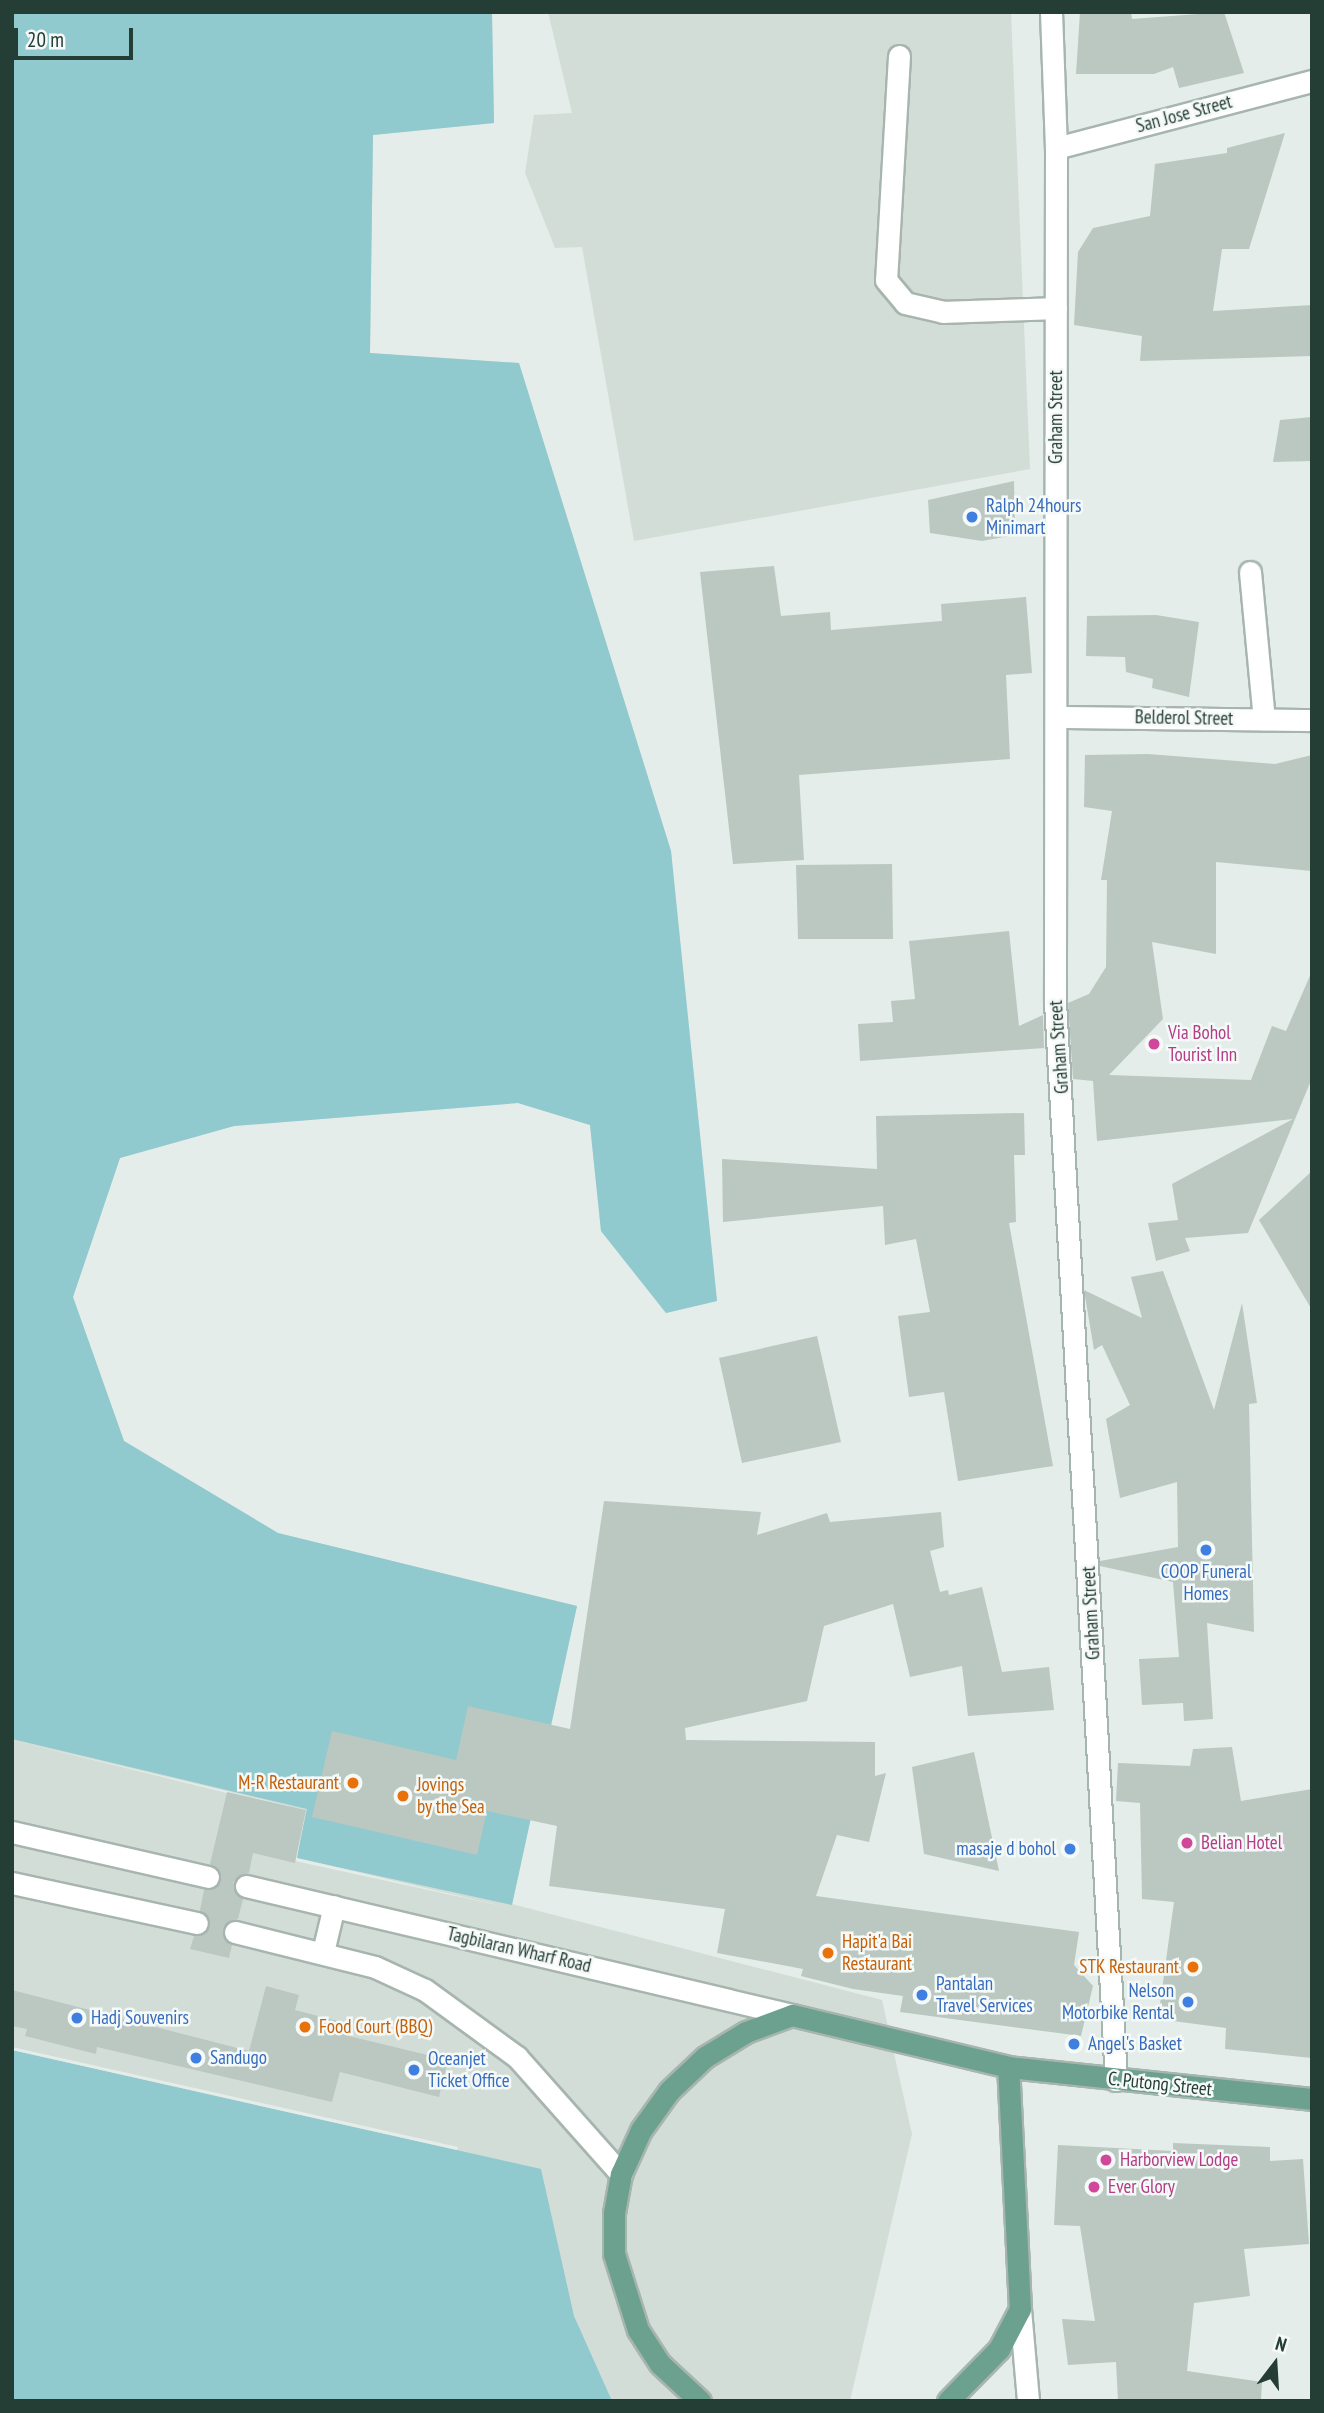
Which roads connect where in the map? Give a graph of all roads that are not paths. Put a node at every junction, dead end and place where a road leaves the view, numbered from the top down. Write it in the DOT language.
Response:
graph roads {
  1 [pos="1051,12"];
  2 [pos="899,56"];
  3 [pos="1312,81"];
  4 [pos="1056,148"];
  5 [pos="1056,308"];
  6 [pos="1250,572"];
  7 [pos="1056,717"];
  8 [pos="1264,719"];
  9 [pos="1312,720"];
  10 [pos="12,1832"];
  11 [pos="208,1877"];
  12 [pos="12,1883"];
  13 [pos="246,1886"];
  14 [pos="334,1906"];
  15 [pos="197,1923"];
  16 [pos="235,1932"];
  17 [pos="323,1952"];
  18 [pos="792,2015"];
  19 [pos="1008,2067"];
  20 [pos="1116,2080"];
  21 [pos="1312,2099"];
  22 [pos="621,2174"];
  23 [pos="1020,2309"];
  24 [pos="693,2398"];
  25 [pos="948,2401"];
  26 [pos="1028,2401"];
  1 -- 4 [label="main road, Graham Street"];
  2 -- 5 [label="main road"];
  3 -- 4 [label="main road, San Jose Street"];
  4 -- 5 [label="main road, Graham Street"];
  5 -- 7 [label="main road, Graham Street"];
  6 -- 8 [label="main road"];
  7 -- 8 [label="main road, Belderol Street"];
  7 -- 20 [label="main road, Graham Street"];
  8 -- 9 [label="main road, Belderol Street"];
  10 -- 11 [label="main road"];
  12 -- 15 [label="main road"];
  13 -- 14 [label="main road, Tagbilaran Wharf Road"];
  14 -- 17 [label="main road"];
  14 -- 18 [label="main road, Tagbilaran Wharf Road"];
  16 -- 17 [label="main road"];
  17 -- 22 [label="main road"];
  18 -- 19 [label="main road, C. Putong Street"];
  18 -- 22 [label="main road"];
  19 -- 20 [label="main road, C. Putong Street"];
  19 -- 23 [label="main road"];
  20 -- 21 [label="main road, C. Putong Street"];
  22 -- 24 [label="main road"];
  23 -- 25 [label="main road"];
  23 -- 26 [label="main road"];
}
